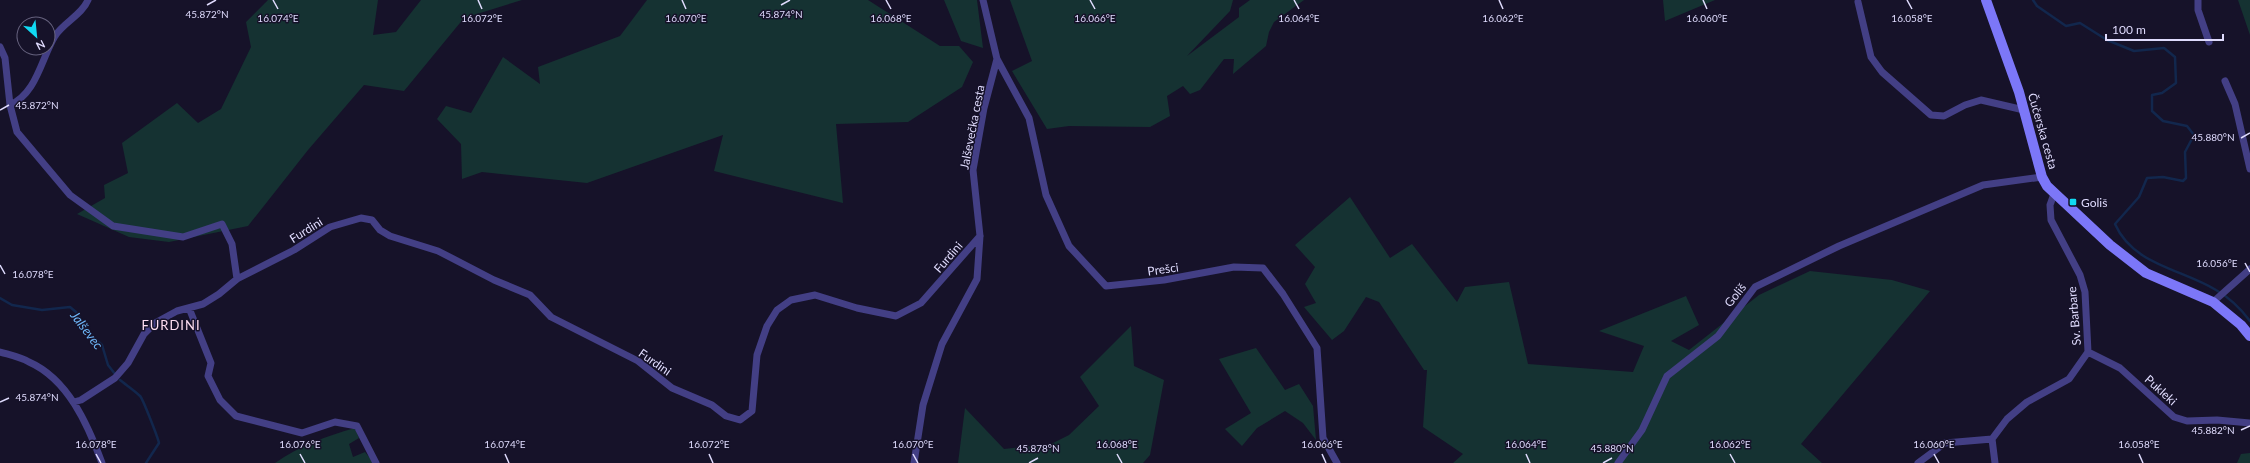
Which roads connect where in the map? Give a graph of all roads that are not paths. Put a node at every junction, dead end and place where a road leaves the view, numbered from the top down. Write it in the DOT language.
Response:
graph roads {
  1 [pos="88,0"];
  2 [pos="982,0"];
  3 [pos="1986,0"];
  4 [pos="2198,0"];
  5 [pos="1858,2"];
  6 [pos="2209,42"];
  7 [pos="0,47"];
  8 [pos="997,59"];
  9 [pos="2225,81"];
  10 [pos="10,105"];
  11 [pos="2024,110"];
  12 [pos="2250,169"];
  13 [pos="2042,177"];
  14 [pos="2054,194"];
  15 [pos="980,236"];
  16 [pos="2250,269"];
  17 [pos="237,279"];
  18 [pos="2215,300"];
  19 [pos="189,308"];
  20 [pos="2250,336"];
  21 [pos="0,352"];
  22 [pos="2088,352"];
  23 [pos="74,402"];
  24 [pos="2250,423"];
  25 [pos="1992,439"];
  26 [pos="102,463"];
  27 [pos="376,463"];
  28 [pos="914,463"];
  29 [pos="1337,463"];
  30 [pos="1618,463"];
  31 [pos="1918,463"];
  32 [pos="1995,463"];
  1 -- 10 [label="street"];
  2 -- 8 [label="street, Jalševečka cesta"];
  3 -- 11 [label="street, Čučerska cesta"];
  4 -- 6 [label="street"];
  5 -- 11 [label="street"];
  7 -- 10 [label="street"];
  8 -- 15 [label="street, Jalševečka cesta"];
  8 -- 29 [label="street, Prešci"];
  9 -- 12 [label="street"];
  10 -- 17 [label="street"];
  11 -- 13 [label="street, Čučerska cesta"];
  13 -- 14 [label="street, Čučerska cesta"];
  13 -- 30 [label="street, Goliš"];
  14 -- 18 [label="street, Čučerska cesta"];
  14 -- 22 [label="street, Sv. Barbare"];
  15 -- 17 [label="street, Furdini"];
  15 -- 28 [label="street, Jalševečka cesta"];
  16 -- 18 [label="street"];
  17 -- 19 [label="street, Furdini"];
  18 -- 20 [label="street, Čučerska cesta"];
  19 -- 23 [label="street, Furdini"];
  19 -- 27 [label="street"];
  21 -- 23 [label="street"];
  22 -- 24 [label="street, Pukleki"];
  22 -- 25 [label="street, Sv. Barbare"];
  23 -- 26 [label="street"];
  25 -- 31 [label="street"];
  25 -- 32 [label="street"];
}
